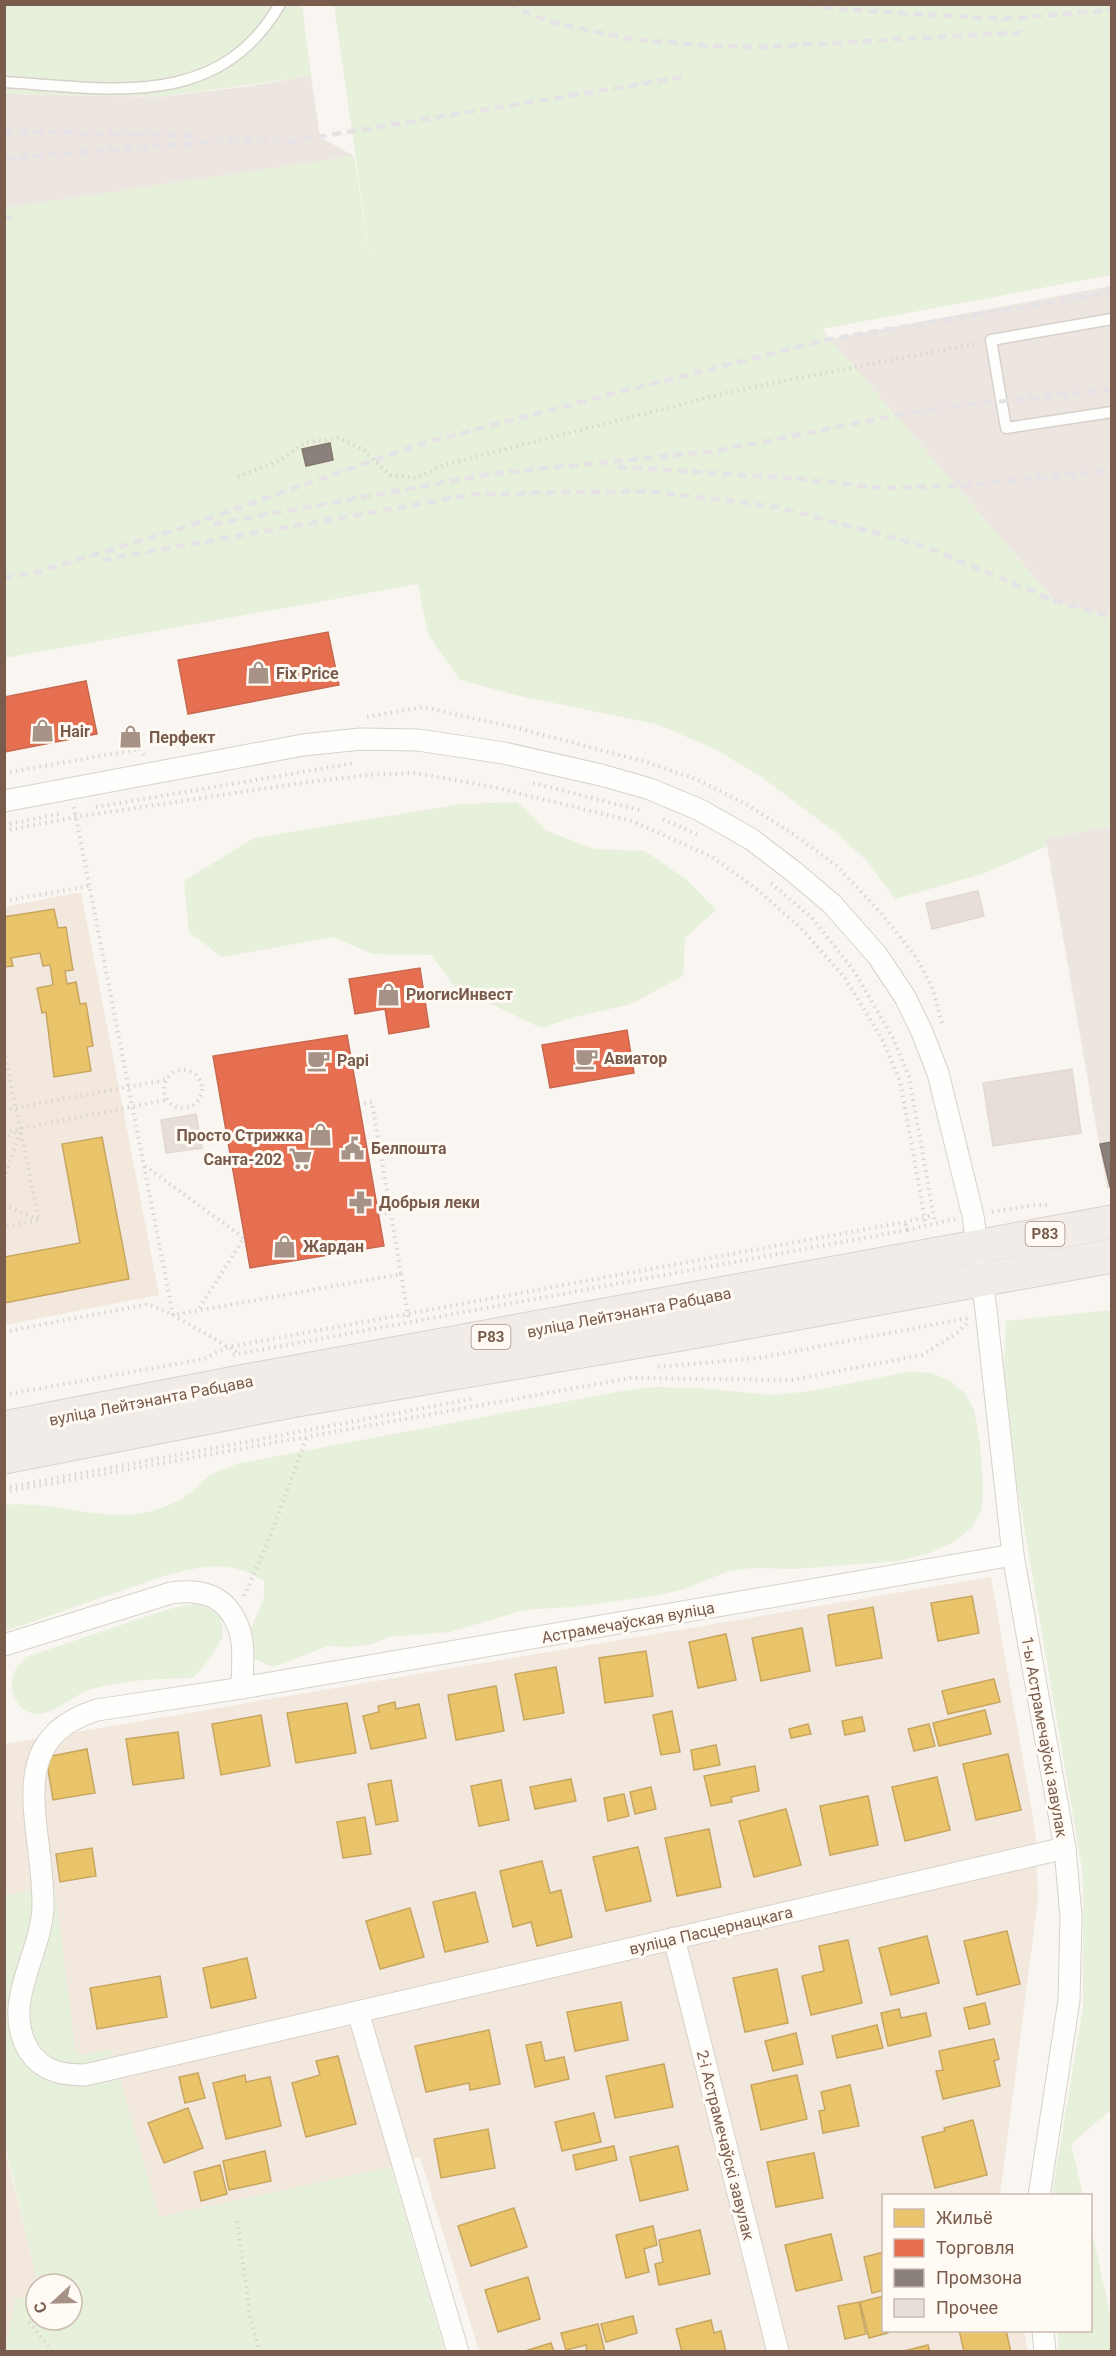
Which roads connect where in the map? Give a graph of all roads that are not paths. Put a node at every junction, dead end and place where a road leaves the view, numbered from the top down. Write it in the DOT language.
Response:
graph roads {
  1 [pos="280,4"];
  2 [pos="4,82"];
  3 [pos="1112,319"];
  4 [pos="1112,412"];
  5 [pos="4,801"];
  6 [pos="1112,1222"];
  7 [pos="1112,1256"];
  8 [pos="980,1263"];
  9 [pos="4,1428"];
  10 [pos="4,1457"];
  11 [pos="1013,1555"];
  12 [pos="4,1645"];
  13 [pos="242,1688"];
  14 [pos="25,1800"];
  15 [pos="1065,1848"];
  16 [pos="674,1938"];
  17 [pos="358,2012"];
  18 [pos="1039,2194"];
  19 [pos="1043,2332"];
  20 [pos="458,2352"];
  21 [pos="778,2352"];
  22 [pos="1045,2352"];
  1 -- 2 [label="lane"];
  3 -- 4 [label="lane"];
  5 -- 8 [label="street, 1-ы Астрамечаўскі завулак"];
  6 -- 8 [label="highway, вуліца Лейтэнанта Рабцава / Р83"];
  7 -- 8 [label="highway, вуліца Лейтэнанта Рабцава / Р83"];
  8 -- 9 [label="highway, вуліца Лейтэнанта Рабцава / Р83"];
  8 -- 10 [label="highway, вуліца Лейтэнанта Рабцава / Р83"];
  8 -- 11 [label="street, 1-ы Астрамечаўскі завулак"];
  11 -- 13 [label="street, Астрамечаўская вуліца"];
  11 -- 15 [label="street, 1-ы Астрамечаўскі завулак"];
  12 -- 13 [label="street"];
  13 -- 14 [label="street, Астрамечаўская вуліца"];
  14 -- 17 [label="street, вуліца Пасцернацкага"];
  15 -- 16 [label="street, вуліца Пасцернацкага"];
  15 -- 18 [label="street, 1-ы Астрамечаўскі завулак"];
  16 -- 17 [label="street, вуліца Пасцернацкага"];
  16 -- 21 [label="street, 2-і Астрамечаўскі завулак"];
  17 -- 20 [label="street"];
  19 -- 22 [label="street"];
}
